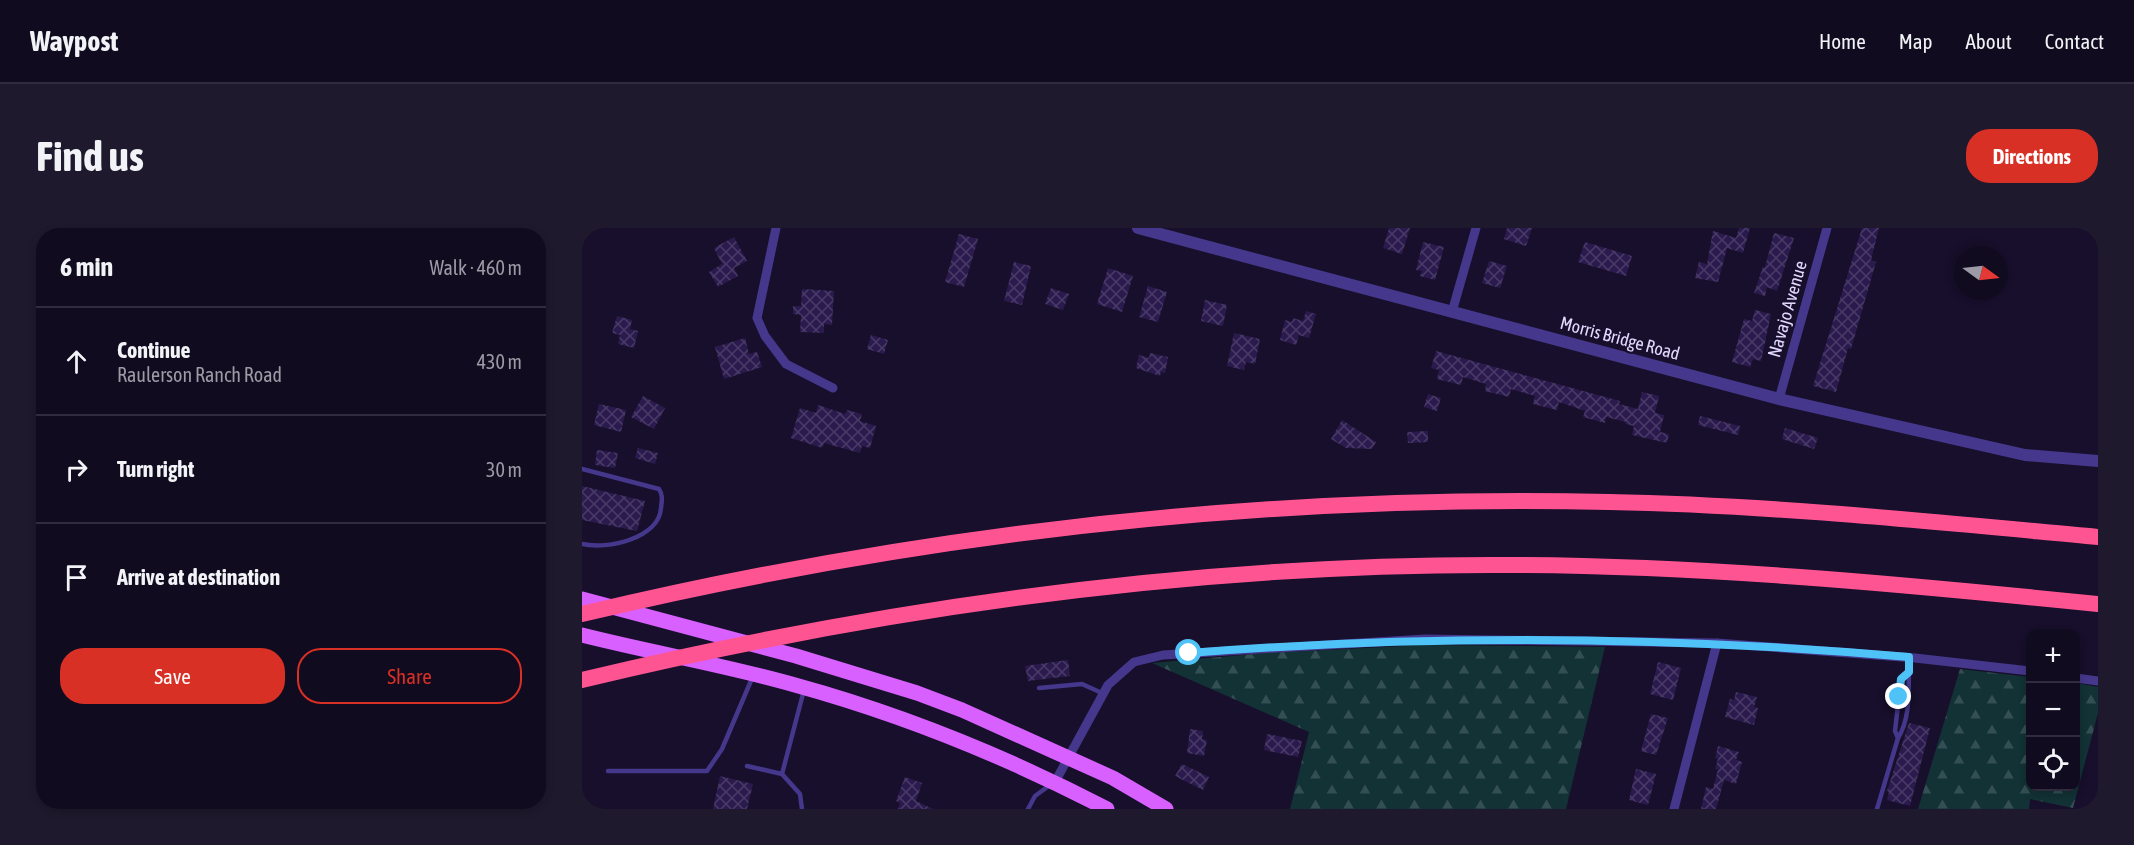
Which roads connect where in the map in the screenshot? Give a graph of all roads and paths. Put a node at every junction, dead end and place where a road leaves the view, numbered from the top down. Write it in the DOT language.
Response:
graph roads {
  1 [pos="776,228"];
  2 [pos="1138,228"];
  3 [pos="1476,228"];
  4 [pos="1827,228"];
  5 [pos="1160,231"];
  6 [pos="1452,312"];
  7 [pos="833,388"];
  8 [pos="1779,399"];
  9 [pos="2098,461"];
  10 [pos="582,469"];
  11 [pos="2098,537"];
  12 [pos="582,544"];
  13 [pos="582,599"];
  14 [pos="2098,604"];
  15 [pos="582,614"];
  16 [pos="582,635"];
  17 [pos="1717,643"];
  18 [pos="1909,657"];
  19 [pos="2026,670"];
  20 [pos="1909,672"];
  21 [pos="754,674"];
  22 [pos="2080,679"];
  23 [pos="582,680"];
  24 [pos="2098,681"];
  25 [pos="804,688"];
  26 [pos="1039,688"];
  27 [pos="1104,694"];
  28 [pos="1898,738"];
  29 [pos="1070,758"];
  30 [pos="747,766"];
  31 [pos="608,771"];
  32 [pos="782,774"];
  33 [pos="1055,782"];
  34 [pos="802,809"];
  35 [pos="1028,809"];
  36 [pos="1107,809"];
  37 [pos="1166,809"];
  38 [pos="1674,809"];
  39 [pos="1877,809"];
  1 -- 7 [label="street"];
  2 -- 5 [label="street, Morris Bridge Road"];
  3 -- 6 [label="street"];
  4 -- 8 [label="street, Navajo Avenue"];
  5 -- 6 [label="street, Morris Bridge Road"];
  6 -- 8 [label="street, Morris Bridge Road"];
  8 -- 9 [label="street, Morris Bridge Road"];
  10 -- 12 [label="lane"];
  11 -- 15 [label="highway"];
  13 -- 29 [label="main road"];
  14 -- 23 [label="highway"];
  16 -- 21 [label="main road"];
  17 -- 18 [label="street"];
  17 -- 27 [label="street"];
  17 -- 38 [label="street"];
  18 -- 19 [label="street"];
  18 -- 20 [label="lane"];
  20 -- 28 [label="lane"];
  20 -- 28 [label="lane"];
  21 -- 25 [label="main road"];
  21 -- 31 [label="lane"];
  22 -- 24 [label="street"];
  25 -- 32 [label="lane"];
  25 -- 33 [label="main road"];
  26 -- 27 [label="lane"];
  27 -- 29 [label="street"];
  28 -- 39 [label="lane"];
  29 -- 33 [label="street"];
  29 -- 37 [label="main road"];
  30 -- 32 [label="lane"];
  32 -- 34 [label="lane"];
  33 -- 35 [label="lane"];
  33 -- 36 [label="main road"];
}
